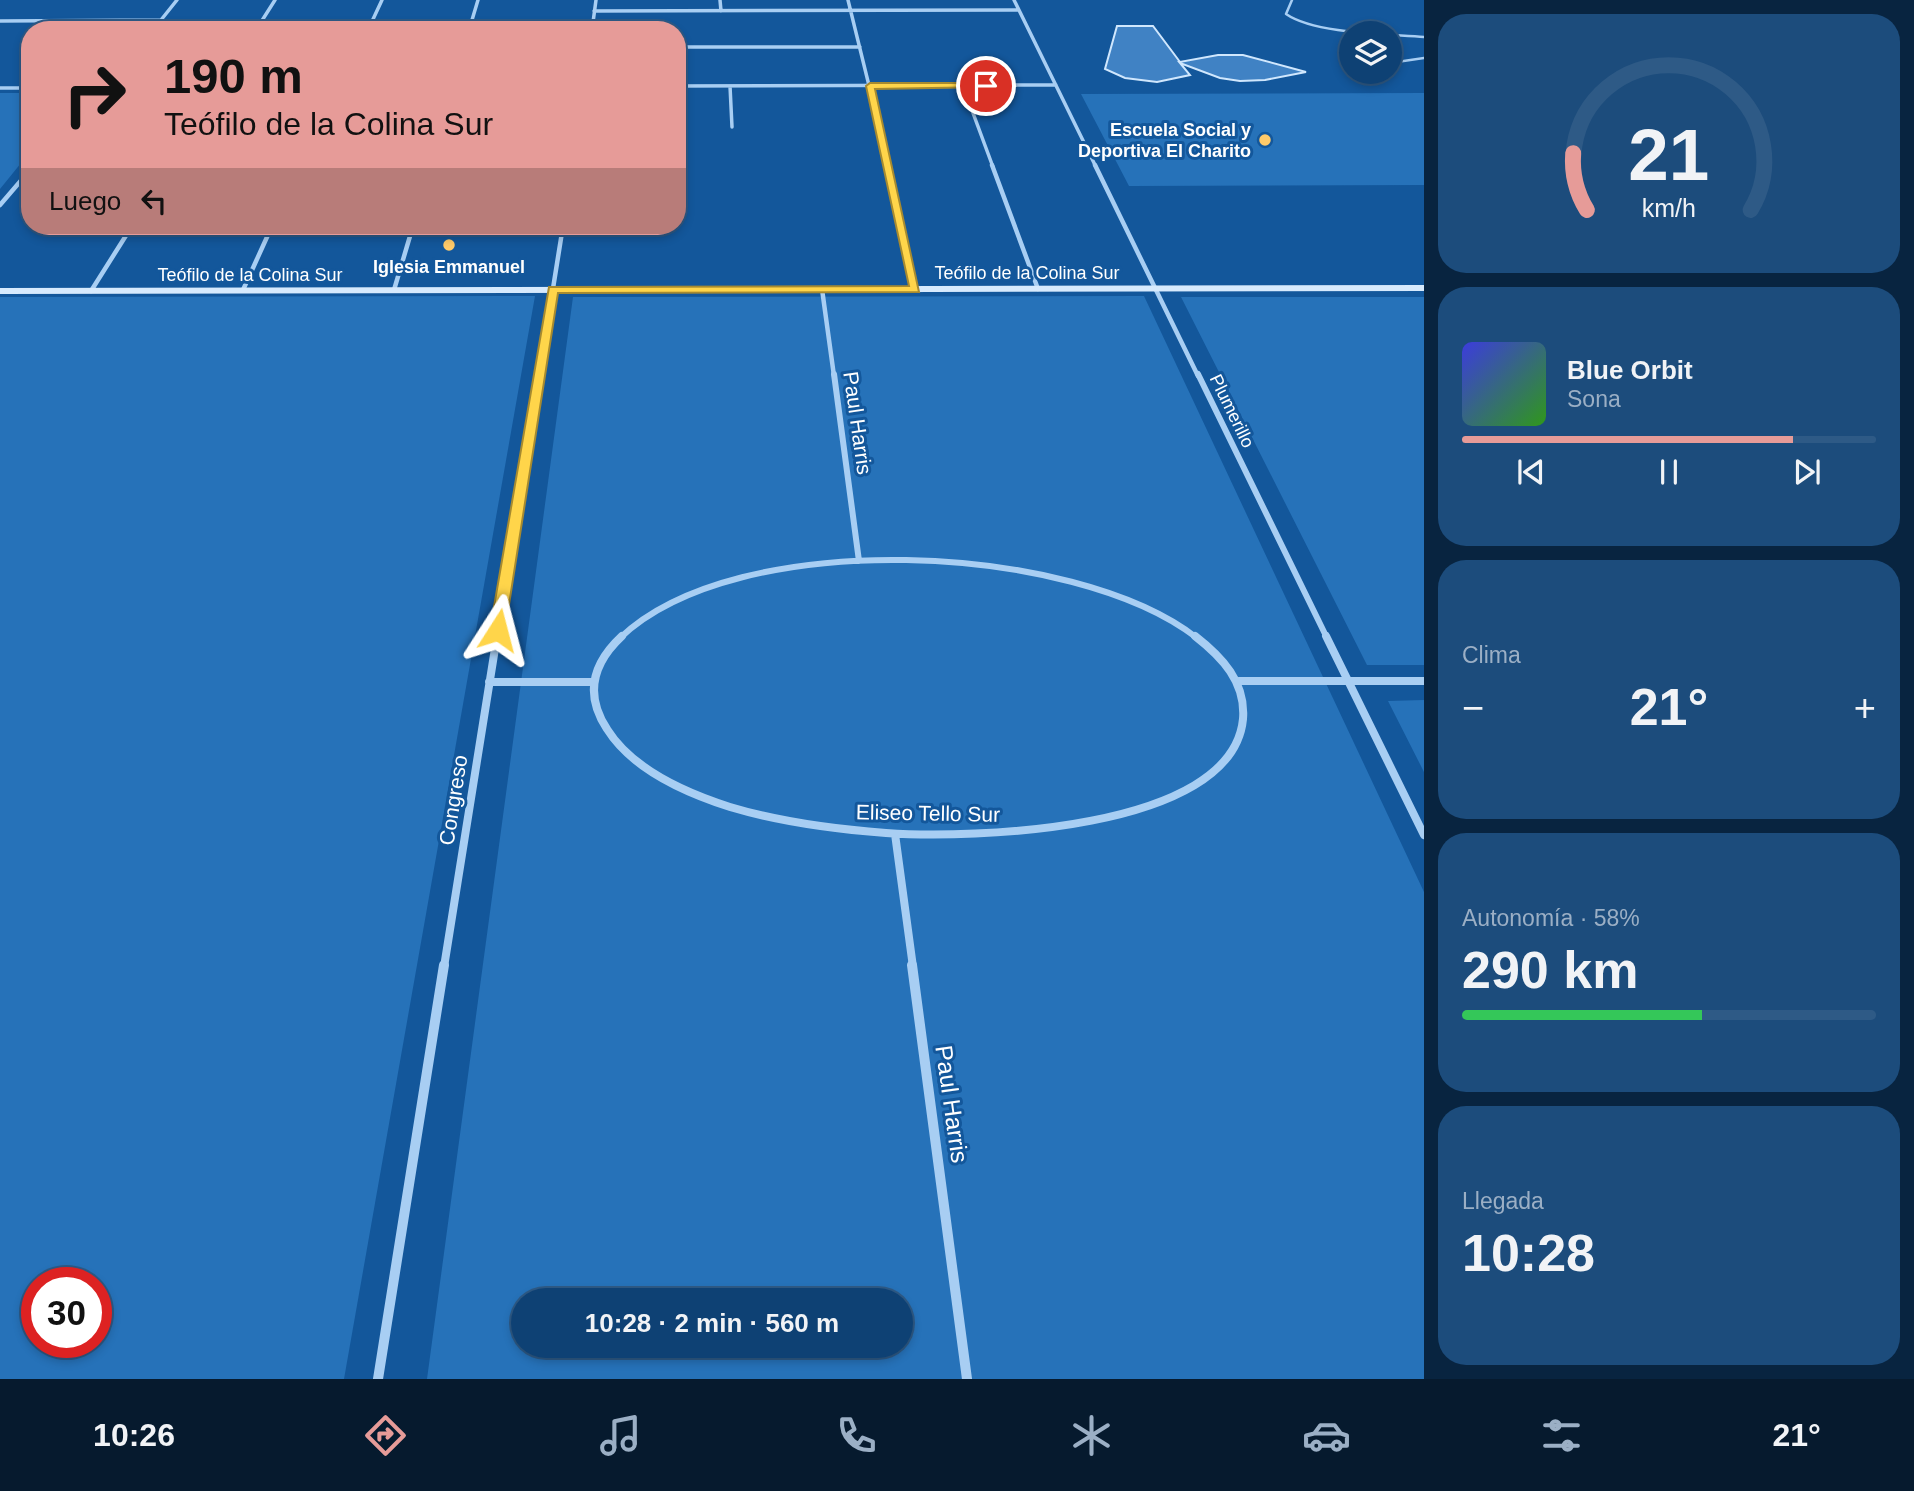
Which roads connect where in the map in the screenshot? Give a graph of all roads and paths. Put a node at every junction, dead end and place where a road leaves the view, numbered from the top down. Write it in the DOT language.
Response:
graph roads {
  1 [pos="177,0"];
  2 [pos="275,0"];
  3 [pos="382,0"];
  4 [pos="478,0"];
  5 [pos="596,0"];
  6 [pos="720,0"];
  7 [pos="848,0"];
  8 [pos="1014,0"];
  9 [pos="1292,0"];
  10 [pos="851,10"];
  11 [pos="1019,10"];
  12 [pos="594,11"];
  13 [pos="721,11"];
  14 [pos="161,20"];
  15 [pos="0,21"];
  16 [pos="262,21"];
  17 [pos="372,21"];
  18 [pos="472,21"];
  19 [pos="593,21"];
  20 [pos="1424,37"];
  21 [pos="686,47"];
  22 [pos="860,47"];
  23 [pos="1424,58"];
  24 [pos="1402,61"];
  25 [pos="1056,85"];
  26 [pos="686,86"];
  27 [pos="730,86"];
  28 [pos="870,86"];
  29 [pos="963,86"];
  30 [pos="0,88"];
  31 [pos="21,88"];
  32 [pos="732,128"];
  33 [pos="21,180"];
  34 [pos="0,205"];
  35 [pos="126,235"];
  36 [pos="268,235"];
  37 [pos="410,235"];
  38 [pos="561,235"];
  39 [pos="1424,288"];
  40 [pos="822,289"];
  41 [pos="915,289"];
  42 [pos="1038,289"];
  43 [pos="1156,289"];
  44 [pos="243,290"];
  45 [pos="394,290"];
  46 [pos="552,290"];
  47 [pos="0,291"];
  48 [pos="90,291"];
  49 [pos="859,561"];
  50 [pos="1239,681"];
  51 [pos="1349,681"];
  52 [pos="1424,681"];
  53 [pos="489,682"];
  54 [pos="591,682"];
  55 [pos="895,834"];
  56 [pos="1424,835"];
  57 [pos="378,1379"];
  58 [pos="967,1379"];
  1 -- 14 [label="street"];
  2 -- 16 [label="street"];
  3 -- 17 [label="street"];
  4 -- 18 [label="street"];
  5 -- 12 [label="street"];
  6 -- 13 [label="street"];
  7 -- 10 [label="street"];
  8 -- 11 [label="street, Plumerillo"];
  9 -- 20 [label="lane"];
  10 -- 11 [label="street"];
  10 -- 13 [label="street"];
  10 -- 22 [label="street"];
  11 -- 25 [label="street, Plumerillo"];
  12 -- 13 [label="street"];
  12 -- 19 [label="street"];
  14 -- 15 [label="street"];
  21 -- 22 [label="street"];
  22 -- 28 [label="street"];
  23 -- 24 [label="lane"];
  25 -- 29 [label="street"];
  25 -- 43 [label="street, Plumerillo"];
  26 -- 27 [label="street"];
  27 -- 28 [label="street"];
  27 -- 32 [label="street"];
  28 -- 29 [label="street"];
  28 -- 41 [label="street"];
  29 -- 42 [label="street"];
  30 -- 31 [label="street"];
  33 -- 34 [label="street"];
  35 -- 48 [label="street"];
  36 -- 44 [label="street"];
  37 -- 45 [label="street"];
  38 -- 46 [label="street, Congreso"];
  39 -- 43 [label="street, Teófilo de la Colina Sur"];
  40 -- 41 [label="street, Teófilo de la Colina Sur"];
  40 -- 46 [label="street, Teófilo de la Colina Sur"];
  40 -- 49 [label="street, Paul Harris"];
  41 -- 42 [label="street, Teófilo de la Colina Sur"];
  42 -- 43 [label="street, Teófilo de la Colina Sur"];
  43 -- 51 [label="street, Plumerillo"];
  44 -- 45 [label="street, Teófilo de la Colina Sur"];
  44 -- 48 [label="street, Teófilo de la Colina Sur"];
  45 -- 46 [label="street, Teófilo de la Colina Sur"];
  46 -- 53 [label="street, Congreso"];
  47 -- 48 [label="street, Teófilo de la Colina Sur"];
  49 -- 50 [label="street"];
  49 -- 54 [label="street"];
  50 -- 51 [label="street"];
  50 -- 55 [label="street, Eliseo Tello Sur"];
  51 -- 52 [label="street"];
  51 -- 56 [label="street, Plumerillo"];
  53 -- 54 [label="street"];
  53 -- 57 [label="street, Congreso"];
  54 -- 55 [label="street, Eliseo Tello Sur"];
  55 -- 58 [label="street, Paul Harris"];
}
